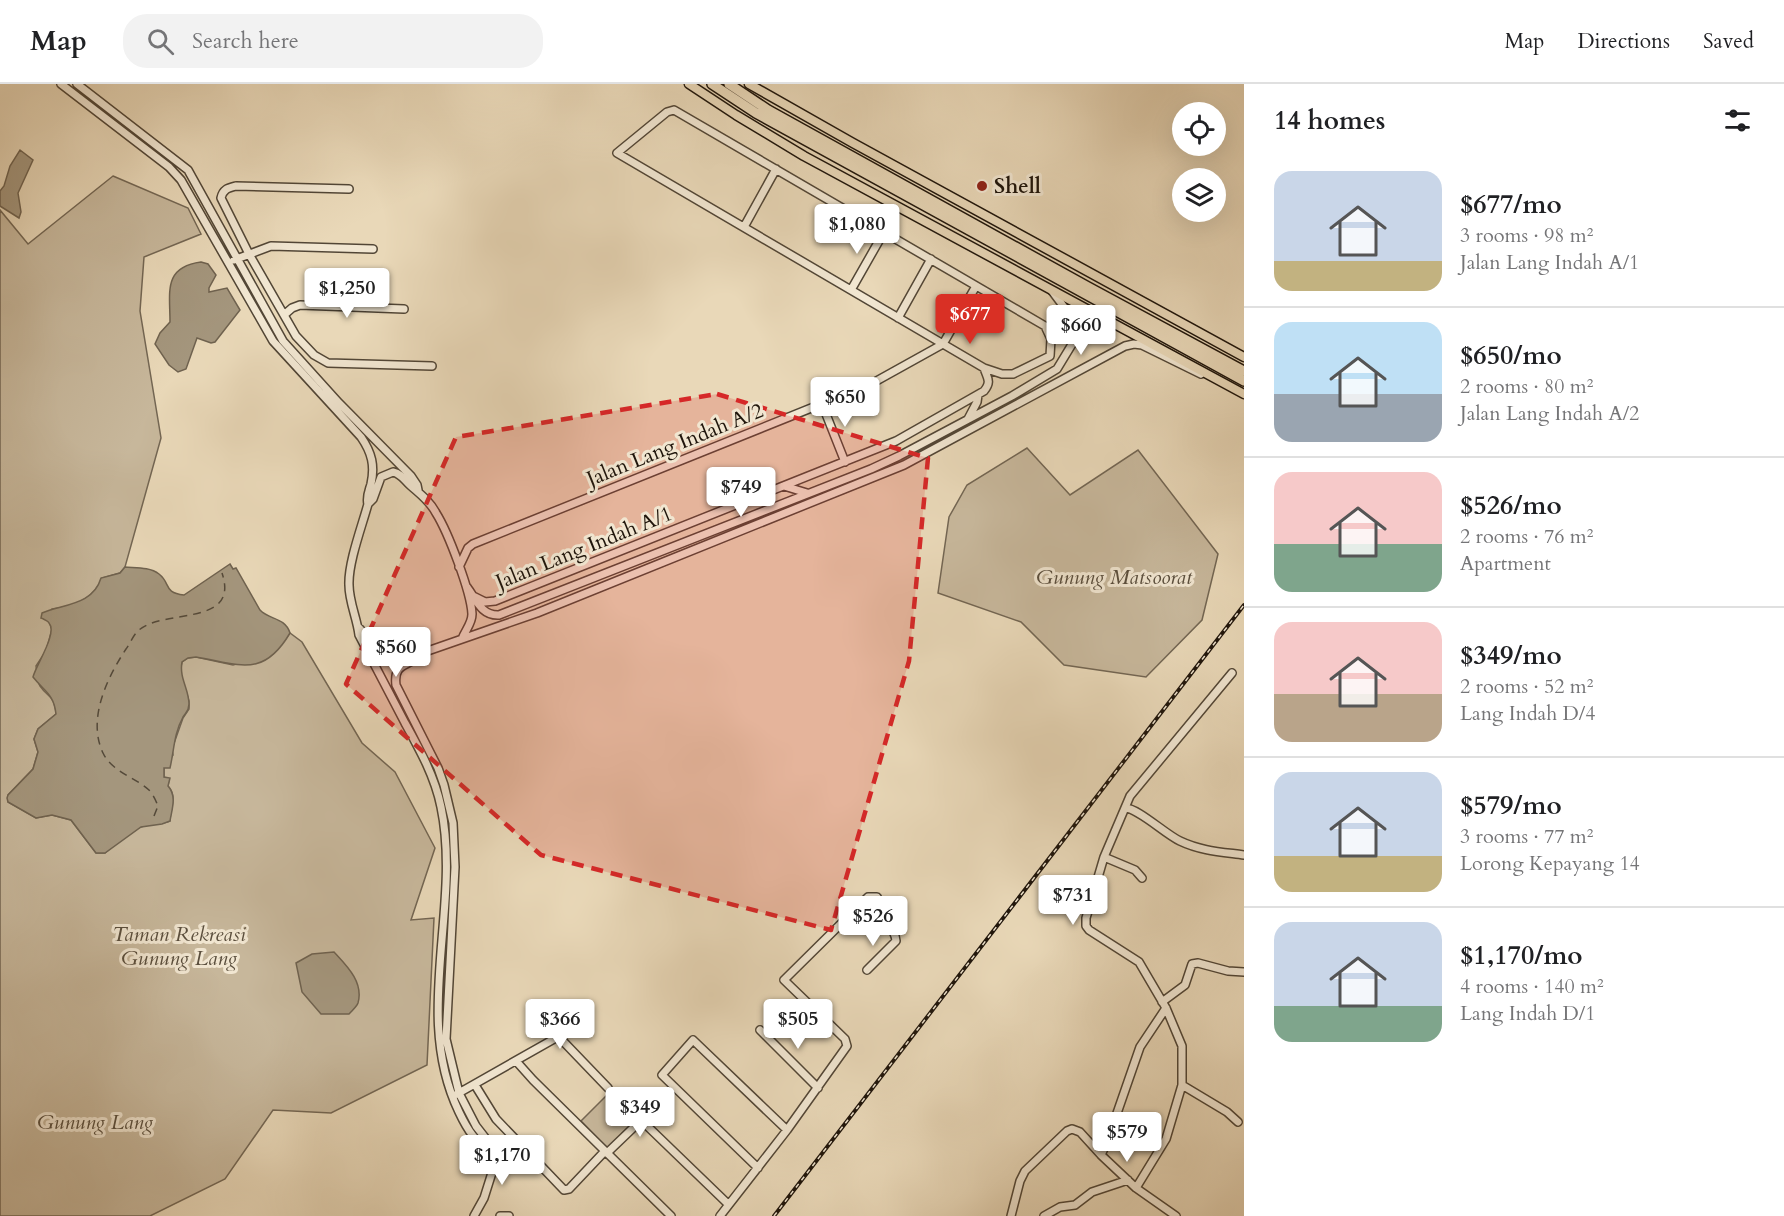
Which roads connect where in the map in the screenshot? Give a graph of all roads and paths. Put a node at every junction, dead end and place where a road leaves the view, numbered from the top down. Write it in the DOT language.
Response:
graph roads {
  1 [pos="61,84"];
  2 [pos="77,84"];
  3 [pos="689,84"];
  4 [pos="712,84"];
  5 [pos="729,84"];
  6 [pos="749,84"];
  7 [pos="776,169"];
  8 [pos="349,189"];
  9 [pos="744,227"];
  10 [pos="884,232"];
  11 [pos="372,249"];
  12 [pos="249,254"];
  13 [pos="237,258"];
  14 [pos="931,260"];
  15 [pos="228,263"];
  16 [pos="976,286"];
  17 [pos="851,290"];
  18 [pos="1052,290"];
  19 [pos="404,309"];
  20 [pos="284,315"];
  21 [pos="898,318"];
  22 [pos="943,344"];
  23 [pos="1244,357"];
  24 [pos="432,366"];
  25 [pos="984,368"];
  26 [pos="1244,371"];
  27 [pos="1217,379"];
  28 [pos="1244,381"];
  29 [pos="1244,394"];
  30 [pos="978,395"];
  31 [pos="822,404"];
  32 [pos="968,419"];
  33 [pos="845,462"];
  34 [pos="784,486"];
  35 [pos="418,490"];
  36 [pos="808,493"];
  37 [pos="368,504"];
  38 [pos="459,567"];
  39 [pos="467,587"];
  40 [pos="473,596"];
  41 [pos="358,627"];
  42 [pos="462,639"];
  43 [pos="419,654"];
  44 [pos="1232,674"];
  45 [pos="1125,808"];
  46 [pos="1244,855"];
  47 [pos="1104,857"];
  48 [pos="1142,878"];
  49 [pos="867,970"];
  50 [pos="1244,972"];
  51 [pos="1164,1005"];
  52 [pos="577,1026"];
  53 [pos="760,1030"];
  54 [pos="559,1037"];
  55 [pos="516,1061"];
  56 [pos="475,1085"];
  57 [pos="1182,1085"];
  58 [pos="608,1088"];
  59 [pos="818,1088"];
  60 [pos="459,1093"];
  61 [pos="452,1097"];
  62 [pos="657,1105"];
  63 [pos="641,1120"];
  64 [pos="1238,1122"];
  65 [pos="788,1130"];
  66 [pos="493,1152"];
  67 [pos="606,1152"];
  68 [pos="1101,1155"];
  69 [pos="758,1168"];
  70 [pos="1128,1180"];
  71 [pos="1136,1188"];
  72 [pos="728,1204"];
  73 [pos="474,1216"];
  74 [pos="500,1216"];
  75 [pos="509,1216"];
  76 [pos="671,1216"];
  77 [pos="720,1216"];
  78 [pos="1011,1216"];
  79 [pos="1044,1216"];
  80 [pos="1176,1216"];
  1 -- 15 [label="street"];
  2 -- 13 [label="street"];
  3 -- 18 [label="main road"];
  4 -- 28 [label="highway"];
  5 -- 26 [label="highway"];
  6 -- 23 [label="main road"];
  7 -- 9 [label="street"];
  7 -- 9 [label="street"];
  7 -- 10 [label="street"];
  8 -- 12 [label="street"];
  9 -- 17 [label="street"];
  10 -- 14 [label="street"];
  10 -- 17 [label="street"];
  11 -- 12 [label="street"];
  12 -- 13 [label="street"];
  12 -- 20 [label="street"];
  13 -- 15 [label="street"];
  13 -- 35 [label="street"];
  14 -- 16 [label="street"];
  14 -- 21 [label="street"];
  15 -- 37 [label="street"];
  16 -- 22 [label="street"];
  16 -- 25 [label="street"];
  17 -- 21 [label="street"];
  18 -- 27 [label="main road"];
  18 -- 32 [label="street, Jalan Lang Indah A/1"];
  19 -- 20 [label="street"];
  20 -- 24 [label="street"];
  21 -- 22 [label="street"];
  22 -- 25 [label="street"];
  22 -- 31 [label="street, Jalan Lang Indah A/2"];
  25 -- 30 [label="street"];
  27 -- 29 [label="main road"];
  27 -- 42 [label="street"];
  30 -- 32 [label="street"];
  30 -- 33 [label="street, Jalan Lang Indah A/1"];
  31 -- 33 [label="street"];
  31 -- 38 [label="street, Jalan Lang Indah A/2"];
  32 -- 36 [label="street, Jalan Lang Indah A/1"];
  33 -- 34 [label="street, Jalan Lang Indah A/1"];
  34 -- 36 [label="street"];
  34 -- 40 [label="street, Jalan Lang Indah A/1"];
  35 -- 37 [label="street"];
  35 -- 38 [label="street"];
  36 -- 40 [label="street, Jalan Lang Indah A/1"];
  37 -- 41 [label="street"];
  38 -- 39 [label="street"];
  39 -- 40 [label="street, Jalan Lang Indah A/1"];
  39 -- 42 [label="street"];
  41 -- 43 [label="street"];
  41 -- 61 [label="street"];
  42 -- 43 [label="street"];
  43 -- 60 [label="street"];
  44 -- 45 [label="street"];
  45 -- 46 [label="street"];
  45 -- 47 [label="street"];
  47 -- 48 [label="street"];
  47 -- 51 [label="street"];
  49 -- 59 [label="street"];
  50 -- 51 [label="street"];
  51 -- 57 [label="street"];
  51 -- 68 [label="street"];
  52 -- 54 [label="street"];
  53 -- 59 [label="street"];
  54 -- 55 [label="street"];
  54 -- 58 [label="street"];
  55 -- 56 [label="street"];
  55 -- 67 [label="street"];
  56 -- 60 [label="street"];
  56 -- 67 [label="street"];
  57 -- 64 [label="street"];
  57 -- 71 [label="street"];
  59 -- 65 [label="street"];
  60 -- 61 [label="street"];
  60 -- 66 [label="street"];
  61 -- 66 [label="street"];
  62 -- 63 [label="street"];
  63 -- 67 [label="street"];
  63 -- 72 [label="street"];
  65 -- 69 [label="street"];
  65 -- 69 [label="street"];
  66 -- 73 [label="street"];
  67 -- 76 [label="street"];
  68 -- 70 [label="street"];
  68 -- 78 [label="street"];
  69 -- 72 [label="street"];
  70 -- 71 [label="street"];
  70 -- 79 [label="street"];
  71 -- 80 [label="street"];
  72 -- 77 [label="street"];
  74 -- 75 [label="street"];
}
